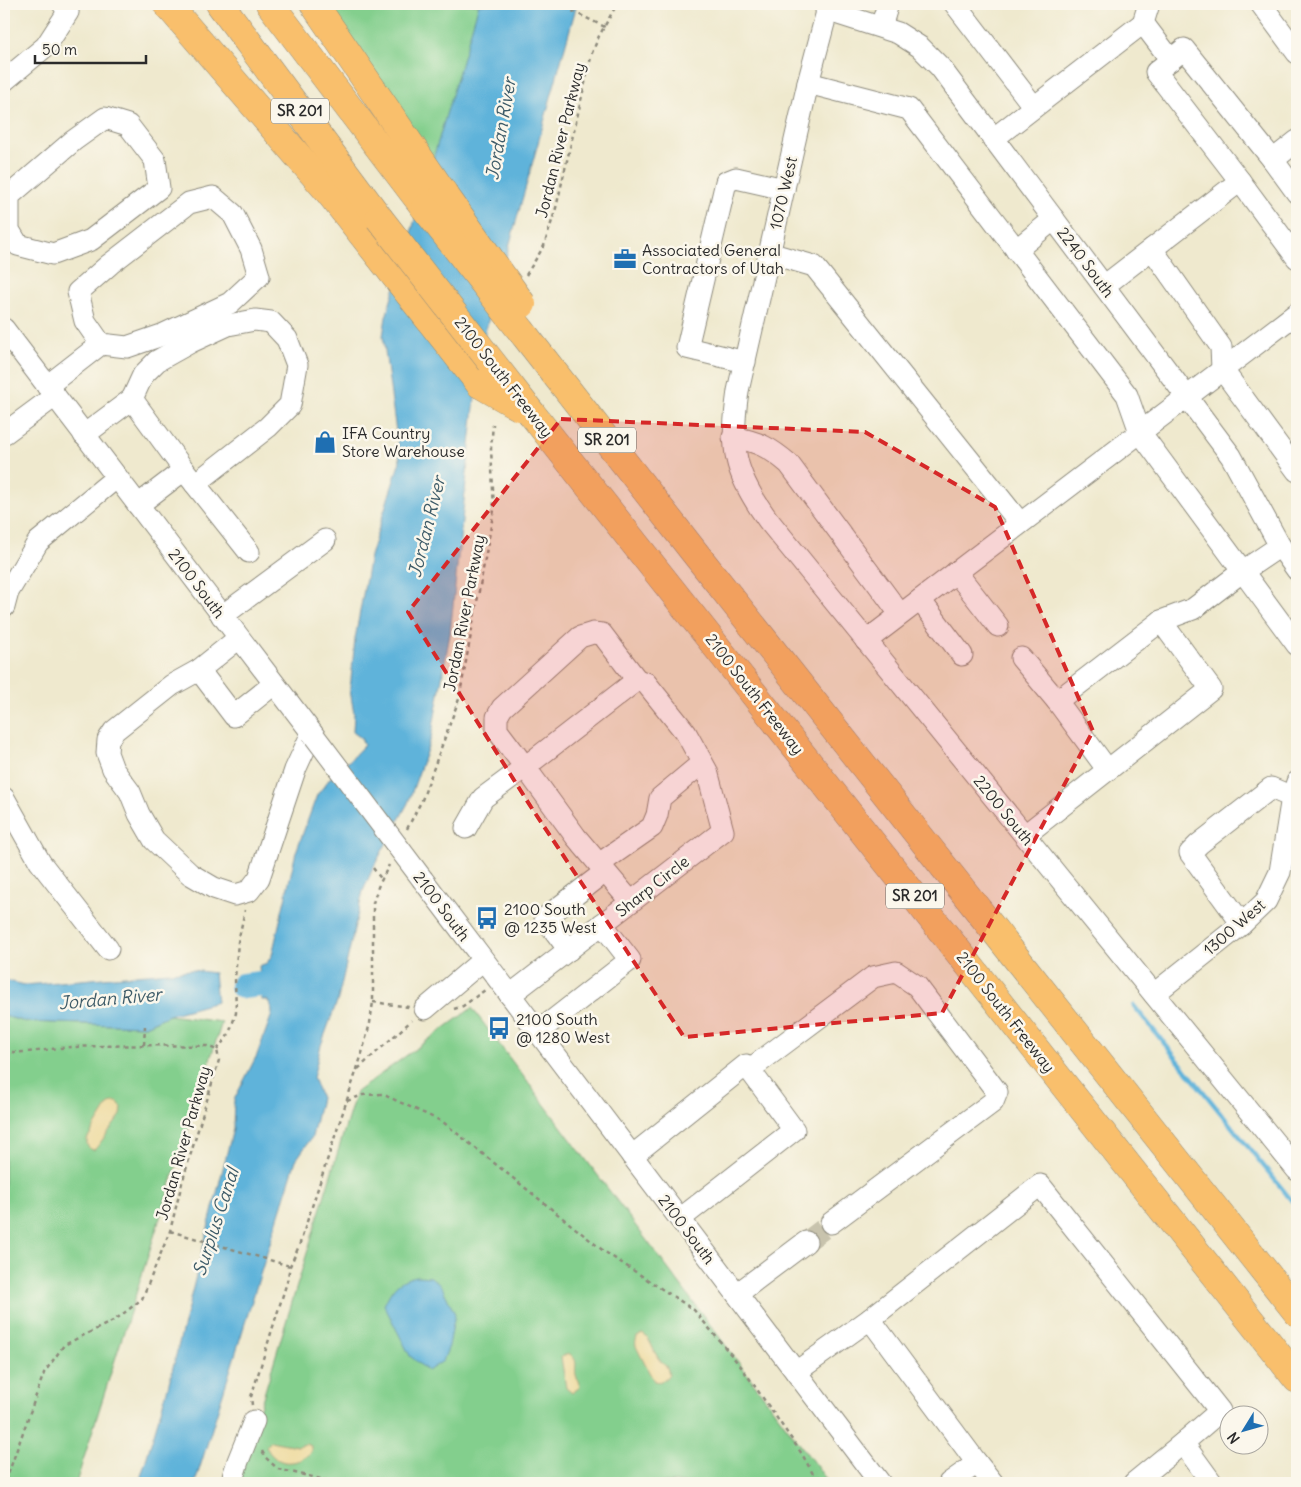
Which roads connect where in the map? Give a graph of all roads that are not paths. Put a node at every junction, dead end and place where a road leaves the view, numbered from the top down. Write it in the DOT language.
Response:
graph roads {
  1 [pos="63,4"];
  2 [pos="167,4"];
  3 [pos="220,4"];
  4 [pos="270,4"];
  5 [pos="314,4"];
  6 [pos="888,4"];
  7 [pos="955,4"];
  8 [pos="1260,4"];
  9 [pos="827,6"];
  10 [pos="1146,14"];
  11 [pos="881,27"];
  12 [pos="1297,53"];
  13 [pos="1171,60"];
  14 [pos="4,81"];
  15 [pos="808,83"];
  16 [pos="1034,107"];
  17 [pos="993,139"];
  18 [pos="1297,141"];
  19 [pos="1273,160"];
  20 [pos="1240,181"];
  21 [pos="784,189"];
  22 [pos="1297,193"];
  23 [pos="1054,219"];
  24 [pos="1152,249"];
  25 [pos="11,250"];
  26 [pos="1016,250"];
  27 [pos="769,253"];
  28 [pos="1297,258"];
  29 [pos="1104,286"];
  30 [pos="523,307"];
  31 [pos="1297,313"];
  32 [pos="4,329"];
  33 [pos="101,344"];
  34 [pos="744,362"];
  35 [pos="1222,369"];
  36 [pos="51,391"];
  37 [pos="1186,396"];
  38 [pos="132,399"];
  39 [pos="532,414"];
  40 [pos="1140,432"];
  41 [pos="4,433"];
  42 [pos="84,435"];
  43 [pos="734,437"];
  44 [pos="1297,471"];
  45 [pos="117,477"];
  46 [pos="189,477"];
  47 [pos="138,505"];
  48 [pos="1020,523"];
  49 [pos="325,540"];
  50 [pos="1280,546"];
  51 [pos="249,552"];
  52 [pos="1297,570"];
  53 [pos="1243,571"];
  54 [pos="956,572"];
  55 [pos="920,600"];
  56 [pos="4,607"];
  57 [pos="900,614"];
  58 [pos="222,616"];
  59 [pos="1161,621"];
  60 [pos="998,626"];
  61 [pos="239,638"];
  62 [pos="866,641"];
  63 [pos="1297,646"];
  64 [pos="962,655"];
  65 [pos="1021,658"];
  66 [pos="199,670"];
  67 [pos="637,680"];
  68 [pos="274,684"];
  69 [pos="1057,700"];
  70 [pos="312,734"];
  71 [pos="702,763"];
  72 [pos="525,767"];
  73 [pos="1108,769"];
  74 [pos="1294,789"];
  75 [pos="4,798"];
  76 [pos="466,828"];
  77 [pos="1025,835"];
  78 [pos="602,868"];
  79 [pos="631,902"];
  80 [pos="602,924"];
  81 [pos="1242,924"];
  82 [pos="108,949"];
  83 [pos="569,950"];
  84 [pos="483,960"];
  85 [pos="1154,994"];
  86 [pos="510,995"];
  87 [pos="425,1009"];
  88 [pos="538,1032"];
  89 [pos="749,1070"];
  90 [pos="632,1156"];
  91 [pos="1297,1170"];
  92 [pos="680,1219"];
  93 [pos="831,1223"];
  94 [pos="806,1242"];
  95 [pos="1274,1282"];
  96 [pos="737,1294"];
  97 [pos="1297,1304"];
  98 [pos="1297,1312"];
  99 [pos="870,1319"];
  100 [pos="796,1372"];
  101 [pos="1297,1379"];
  102 [pos="254,1421"];
  103 [pos="1183,1443"];
  104 [pos="977,1463"];
  105 [pos="231,1483"];
  106 [pos="880,1483"];
  107 [pos="949,1483"];
  108 [pos="993,1483"];
  109 [pos="1134,1483"];
  110 [pos="1212,1483"];
  1 -- 14 [label="street"];
  2 -- 39 [label="highway, bridge"];
  3 -- 39 [label="highway, 2100 South Freeway / SR 201, bridge"];
  4 -- 30 [label="highway, SR 201, bridge"];
  5 -- 30 [label="highway, bridge"];
  6 -- 11 [label="street"];
  7 -- 16 [label="street"];
  8 -- 12 [label="street"];
  9 -- 11 [label="street, 2240 South"];
  9 -- 15 [label="street, 1070 West"];
  10 -- 13 [label="street"];
  10 -- 16 [label="street"];
  11 -- 17 [label="street, 2240 South"];
  13 -- 19 [label="street"];
  13 -- 20 [label="street"];
  15 -- 21 [label="street, 1070 West"];
  15 -- 26 [label="street"];
  16 -- 17 [label="street"];
  17 -- 23 [label="street, 2240 South"];
  18 -- 19 [label="street"];
  19 -- 22 [label="street"];
  20 -- 24 [label="street"];
  20 -- 28 [label="street"];
  21 -- 27 [label="street, 1070 West"];
  21 -- 34 [label="street"];
  23 -- 26 [label="street"];
  23 -- 29 [label="street, 2240 South"];
  24 -- 29 [label="street"];
  24 -- 35 [label="street"];
  25 -- 25 [label="street"];
  26 -- 40 [label="street"];
  27 -- 34 [label="street, 1070 West"];
  27 -- 48 [label="street"];
  29 -- 37 [label="street, 2240 South"];
  30 -- 95 [label="highway, SR 201"];
  31 -- 35 [label="street"];
  32 -- 36 [label="street, 2100 South"];
  33 -- 33 [label="street"];
  33 -- 36 [label="street"];
  34 -- 43 [label="street, 1070 West"];
  35 -- 37 [label="street"];
  35 -- 44 [label="street"];
  36 -- 41 [label="street"];
  36 -- 42 [label="street, 2100 South"];
  37 -- 40 [label="street"];
  37 -- 50 [label="street, 2240 South"];
  38 -- 42 [label="street"];
  38 -- 46 [label="street"];
  38 -- 46 [label="street"];
  39 -- 101 [label="highway, 2100 South Freeway / SR 201"];
  40 -- 48 [label="street"];
  40 -- 53 [label="street"];
  42 -- 45 [label="street, 2100 South"];
  43 -- 57 [label="street"];
  43 -- 62 [label="street, 2200 South"];
  45 -- 47 [label="street, 2100 South"];
  45 -- 56 [label="street"];
  46 -- 47 [label="street"];
  46 -- 51 [label="street"];
  47 -- 58 [label="street, 2100 South"];
  48 -- 54 [label="street"];
  49 -- 58 [label="street"];
  50 -- 52 [label="street, 2240 South"];
  50 -- 53 [label="street"];
  53 -- 59 [label="street"];
  53 -- 63 [label="street"];
  54 -- 55 [label="street"];
  54 -- 60 [label="street"];
  55 -- 57 [label="street"];
  55 -- 64 [label="street"];
  57 -- 62 [label="street"];
  58 -- 61 [label="street, 2100 South"];
  59 -- 69 [label="street"];
  59 -- 73 [label="street"];
  61 -- 66 [label="street"];
  61 -- 68 [label="street, 2100 South"];
  62 -- 77 [label="street, 2200 South"];
  65 -- 69 [label="street"];
  66 -- 68 [label="street"];
  66 -- 70 [label="street"];
  67 -- 71 [label="street"];
  67 -- 72 [label="street"];
  67 -- 72 [label="street"];
  68 -- 70 [label="street, 2100 South"];
  69 -- 73 [label="street"];
  70 -- 84 [label="street, 2100 South, bridge"];
  71 -- 78 [label="street"];
  71 -- 79 [label="street, Sharp Circle"];
  72 -- 76 [label="street"];
  72 -- 78 [label="street"];
  73 -- 77 [label="street"];
  74 -- 81 [label="street, 1300 West"];
  74 -- 81 [label="street"];
  75 -- 82 [label="street"];
  77 -- 85 [label="street, 2200 South"];
  78 -- 79 [label="street"];
  78 -- 83 [label="street"];
  79 -- 80 [label="street, Sharp Circle"];
  80 -- 83 [label="street, Sharp Circle"];
  80 -- 88 [label="street"];
  81 -- 85 [label="street, 1300 West"];
  83 -- 86 [label="street, Sharp Circle"];
  84 -- 86 [label="street, 2100 South"];
  84 -- 87 [label="street"];
  85 -- 91 [label="street, 2200 South"];
  86 -- 88 [label="street, 2100 South"];
  88 -- 90 [label="street, 2100 South"];
  89 -- 90 [label="street"];
  89 -- 92 [label="street"];
  89 -- 93 [label="street"];
  90 -- 92 [label="street, 2100 South"];
  92 -- 96 [label="street, 2100 South"];
  94 -- 96 [label="street"];
  95 -- 97 [label="highway"];
  95 -- 98 [label="highway, SR 201"];
  96 -- 100 [label="street, 2100 South"];
  99 -- 100 [label="street"];
  99 -- 103 [label="street"];
  99 -- 104 [label="street"];
  100 -- 106 [label="street, 2100 South"];
  102 -- 105 [label="street"];
  103 -- 109 [label="street"];
  103 -- 110 [label="street"];
  104 -- 107 [label="street"];
  104 -- 108 [label="street"];
}
